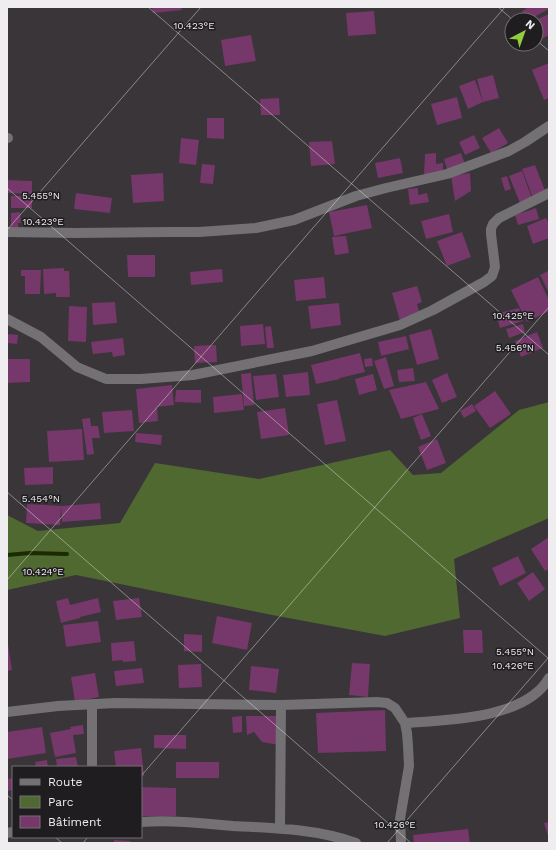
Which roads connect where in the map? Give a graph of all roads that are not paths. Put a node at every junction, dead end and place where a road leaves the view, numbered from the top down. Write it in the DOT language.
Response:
graph roads {
  1 [pos="549,126"];
  2 [pos="549,193"];
  3 [pos="7,232"];
  4 [pos="7,318"];
  5 [pos="549,678"];
  6 [pos="92,705"];
  7 [pos="281,705"];
  8 [pos="7,712"];
  9 [pos="405,723"];
  10 [pos="92,766"];
  11 [pos="142,822"];
  12 [pos="280,828"];
  13 [pos="356,843"];
  14 [pos="401,843"];
  1 -- 3 [label="street"];
  2 -- 4 [label="street"];
  5 -- 9 [label="street"];
  6 -- 7 [label="street"];
  6 -- 8 [label="street"];
  6 -- 10 [label="street"];
  7 -- 9 [label="street"];
  7 -- 12 [label="street"];
  9 -- 14 [label="street"];
  11 -- 12 [label="street"];
  12 -- 13 [label="street"];
}
